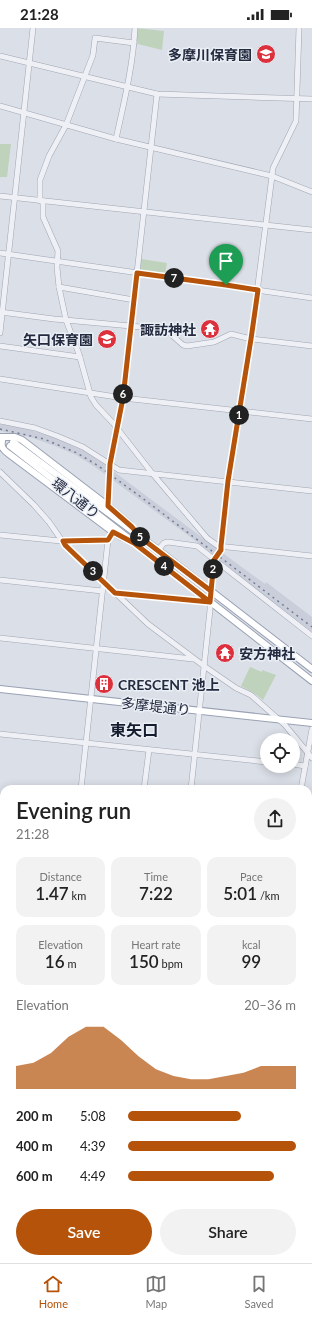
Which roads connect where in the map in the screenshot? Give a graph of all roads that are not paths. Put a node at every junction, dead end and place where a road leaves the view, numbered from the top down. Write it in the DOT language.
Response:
graph roads {
  1 [pos="33,28"];
  2 [pos="135,28"];
  3 [pos="299,28"];
  4 [pos="134,43"];
  5 [pos="0,56"];
  6 [pos="30,62"];
  7 [pos="84,76"];
  8 [pos="128,87"];
  9 [pos="157,94"];
  10 [pos="297,98"];
  11 [pos="312,99"];
  12 [pos="0,106"];
  13 [pos="24,113"];
  14 [pos="66,125"];
  15 [pos="116,139"];
  16 [pos="151,147"];
  17 [pos="272,176"];
  18 [pos="312,192"];
  19 [pos="0,196"];
  20 [pos="15,198"];
  21 [pos="42,201"];
  22 [pos="144,212"];
  23 [pos="266,225"];
  24 [pos="312,230"];
  25 [pos="0,253"];
  26 [pos="9,253"];
  27 [pos="57,261"];
  28 [pos="137,273"];
  29 [pos="59,287"];
  30 [pos="258,290"];
  31 [pos="312,298"];
  32 [pos="134,300"];
  33 [pos="1,312"];
  34 [pos="66,320"];
  35 [pos="131,326"];
  36 [pos="0,333"];
  37 [pos="251,339"];
  38 [pos="0,346"];
  39 [pos="312,346"];
  40 [pos="80,357"];
  41 [pos="0,379"];
  42 [pos="89,392"];
  43 [pos="123,398"];
  44 [pos="239,411"];
  45 [pos="312,419"];
  46 [pos="0,421"];
  47 [pos="117,428"];
  48 [pos="2,437"];
  49 [pos="0,454"];
  50 [pos="9,454"];
  51 [pos="110,464"];
  52 [pos="0,472"];
  53 [pos="152,474"];
  54 [pos="228,481"];
  55 [pos="312,491"];
  56 [pos="108,506"];
  57 [pos="113,532"];
  58 [pos="0,535"];
  59 [pos="140,537"];
  60 [pos="108,540"];
  61 [pos="63,541"];
  62 [pos="134,543"];
  63 [pos="221,546"];
  64 [pos="158,550"];
  65 [pos="312,556"];
  66 [pos="214,560"];
  67 [pos="0,580"];
  68 [pos="103,582"];
  69 [pos="102,591"];
  70 [pos="211,591"];
  71 [pos="115,593"];
  72 [pos="210,602"];
  73 [pos="312,636"];
  74 [pos="0,638"];
  75 [pos="96,648"];
  76 [pos="194,659"];
  77 [pos="204,666"];
  78 [pos="312,669"];
  79 [pos="312,681"];
  80 [pos="0,689"];
  81 [pos="90,699"];
  82 [pos="199,711"];
  83 [pos="279,720"];
  84 [pos="312,723"];
  85 [pos="312,728"];
  86 [pos="0,734"];
  87 [pos="85,743"];
  88 [pos="149,750"];
  89 [pos="309,750"];
  90 [pos="194,754"];
  91 [pos="312,758"];
  92 [pos="260,761"];
  93 [pos="300,765"];
  94 [pos="305,766"];
  95 [pos="81,785"];
  96 [pos="145,785"];
  97 [pos="190,785"];
  98 [pos="302,785"];
  1 -- 6 [label="street"];
  2 -- 4 [label="street"];
  3 -- 10 [label="street"];
  4 -- 7 [label="street"];
  4 -- 8 [label="street"];
  5 -- 6 [label="street"];
  6 -- 7 [label="street"];
  6 -- 13 [label="street"];
  7 -- 8 [label="street"];
  7 -- 14 [label="street"];
  8 -- 9 [label="street"];
  8 -- 15 [label="street"];
  9 -- 10 [label="street"];
  9 -- 16 [label="street"];
  10 -- 11 [label="street"];
  10 -- 17 [label="street"];
  12 -- 13 [label="street"];
  13 -- 14 [label="street"];
  13 -- 20 [label="street"];
  14 -- 15 [label="street"];
  14 -- 21 [label="street"];
  15 -- 16 [label="street"];
  16 -- 17 [label="street"];
  16 -- 22 [label="street"];
  17 -- 18 [label="street"];
  17 -- 23 [label="street"];
  19 -- 20 [label="street"];
  20 -- 21 [label="street"];
  20 -- 26 [label="street"];
  21 -- 22 [label="street"];
  21 -- 27 [label="street"];
  22 -- 23 [label="street"];
  22 -- 28 [label="street"];
  23 -- 24 [label="street"];
  23 -- 30 [label="street"];
  25 -- 26 [label="street"];
  26 -- 27 [label="street"];
  26 -- 33 [label="street"];
  27 -- 28 [label="street"];
  27 -- 29 [label="street"];
  28 -- 30 [label="street"];
  28 -- 32 [label="street"];
  29 -- 32 [label="street"];
  29 -- 34 [label="street"];
  30 -- 31 [label="street"];
  30 -- 37 [label="street"];
  32 -- 35 [label="street"];
  33 -- 34 [label="street"];
  33 -- 36 [label="street"];
  34 -- 35 [label="street"];
  34 -- 40 [label="street"];
  35 -- 37 [label="street"];
  35 -- 43 [label="street"];
  37 -- 39 [label="street"];
  37 -- 44 [label="street"];
  38 -- 40 [label="street"];
  40 -- 42 [label="street"];
  41 -- 42 [label="street"];
  42 -- 43 [label="street"];
  42 -- 47 [label="street"];
  43 -- 44 [label="street"];
  43 -- 47 [label="street"];
  44 -- 45 [label="street"];
  44 -- 54 [label="street"];
  46 -- 51 [label="street"];
  47 -- 51 [label="street"];
  47 -- 53 [label="street"];
  48 -- 50 [label="main road"];
  48 -- 56 [label="main road"];
  49 -- 50 [label="main road"];
  50 -- 57 [label="main road"];
  51 -- 53 [label="street"];
  51 -- 56 [label="street"];
  52 -- 61 [label="street"];
  53 -- 54 [label="street"];
  53 -- 63 [label="street"];
  54 -- 55 [label="street"];
  54 -- 63 [label="street"];
  56 -- 59 [label="main road"];
  57 -- 60 [label="street"];
  57 -- 62 [label="main road"];
  58 -- 61 [label="street"];
  59 -- 62 [label="main road, 環八通り"];
  59 -- 64 [label="main road, 環八通り"];
  60 -- 61 [label="street"];
  60 -- 68 [label="street"];
  61 -- 68 [label="street"];
  62 -- 72 [label="main road, 環八通り"];
  63 -- 65 [label="street"];
  63 -- 66 [label="street"];
  64 -- 66 [label="street"];
  64 -- 70 [label="main road, 環八通り"];
  66 -- 70 [label="street"];
  66 -- 73 [label="street"];
  67 -- 69 [label="street"];
  68 -- 69 [label="street"];
  68 -- 71 [label="street"];
  69 -- 75 [label="street"];
  70 -- 72 [label="street"];
  70 -- 78 [label="main road, 環八通り"];
  71 -- 72 [label="street"];
  71 -- 76 [label="street"];
  72 -- 77 [label="street"];
  72 -- 79 [label="main road, 環八通り"];
  74 -- 75 [label="street"];
  75 -- 76 [label="street"];
  75 -- 81 [label="street"];
  76 -- 77 [label="street"];
  77 -- 82 [label="street"];
  77 -- 83 [label="street"];
  80 -- 81 [label="main road, 多摩堤通り"];
  81 -- 82 [label="main road, 多摩堤通り"];
  81 -- 87 [label="street"];
  82 -- 83 [label="main road, 多摩堤通り"];
  82 -- 90 [label="street"];
  83 -- 84 [label="main road, 多摩堤通り"];
  83 -- 89 [label="street"];
  85 -- 89 [label="street"];
  86 -- 87 [label="street"];
  87 -- 88 [label="street"];
  87 -- 95 [label="street"];
  88 -- 90 [label="street"];
  88 -- 96 [label="street"];
  89 -- 91 [label="street"];
  89 -- 94 [label="street"];
  90 -- 92 [label="street"];
  90 -- 97 [label="street"];
  93 -- 94 [label="street"];
  94 -- 98 [label="street"];
}
